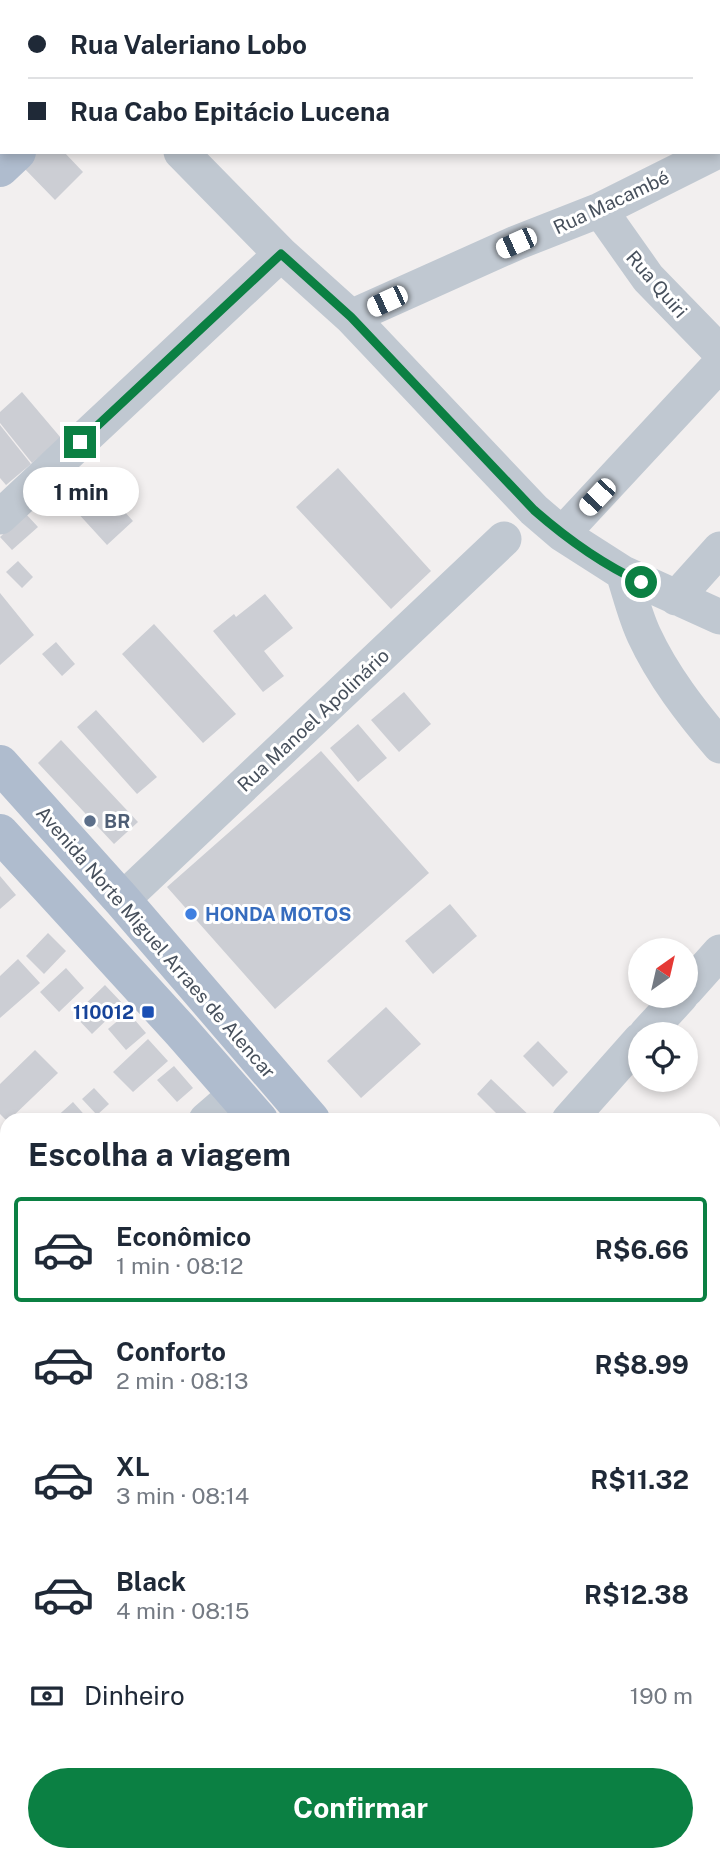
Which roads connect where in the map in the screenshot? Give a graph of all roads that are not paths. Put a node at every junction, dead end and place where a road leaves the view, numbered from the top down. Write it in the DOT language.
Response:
graph roads {
  1 [pos="15,154"];
  2 [pos="183,154"];
  3 [pos="712,154"];
  4 [pos="0,168"];
  5 [pos="600,210"];
  6 [pos="281,254"];
  7 [pos="351,317"];
  8 [pos="720,352"];
  9 [pos="720,364"];
  10 [pos="0,517"];
  11 [pos="562,534"];
  12 [pos="504,539"];
  13 [pos="720,549"];
  14 [pos="623,573"];
  15 [pos="676,598"];
  16 [pos="720,617"];
  17 [pos="720,746"];
  18 [pos="0,764"];
  19 [pos="0,786"];
  20 [pos="0,812"];
  21 [pos="0,833"];
  22 [pos="122,900"];
  23 [pos="720,952"];
  24 [pos="698,977"];
  25 [pos="670,1008"];
  26 [pos="657,1022"];
  27 [pos="628,1054"];
  28 [pos="248,1107"];
  29 [pos="229,1113"];
  30 [pos="267,1113"];
  31 [pos="283,1113"];
  32 [pos="305,1113"];
  33 [pos="575,1113"];
  1 -- 4 [label="main road"];
  2 -- 6 [label="street"];
  3 -- 5 [label="street, Rua Macambé"];
  5 -- 7 [label="street, Rua Macambé"];
  5 -- 8 [label="street, Rua Quiri"];
  6 -- 7 [label="street"];
  6 -- 10 [label="street"];
  7 -- 11 [label="street"];
  9 -- 11 [label="street"];
  11 -- 14 [label="street"];
  12 -- 22 [label="street, Rua Manoel Apolinário"];
  13 -- 15 [label="street"];
  14 -- 15 [label="street"];
  14 -- 17 [label="street"];
  15 -- 16 [label="street"];
  18 -- 22 [label="main road, Avenida Norte Miguel Arraes de Alencar"];
  19 -- 31 [label="street"];
  20 -- 30 [label="street"];
  21 -- 28 [label="main road, Avenida Norte Miguel Arraes de Alencar"];
  22 -- 32 [label="main road, Avenida Norte Miguel Arraes de Alencar"];
  23 -- 24 [label="street"];
  25 -- 26 [label="street"];
  27 -- 33 [label="street"];
  28 -- 29 [label="street"];
}
